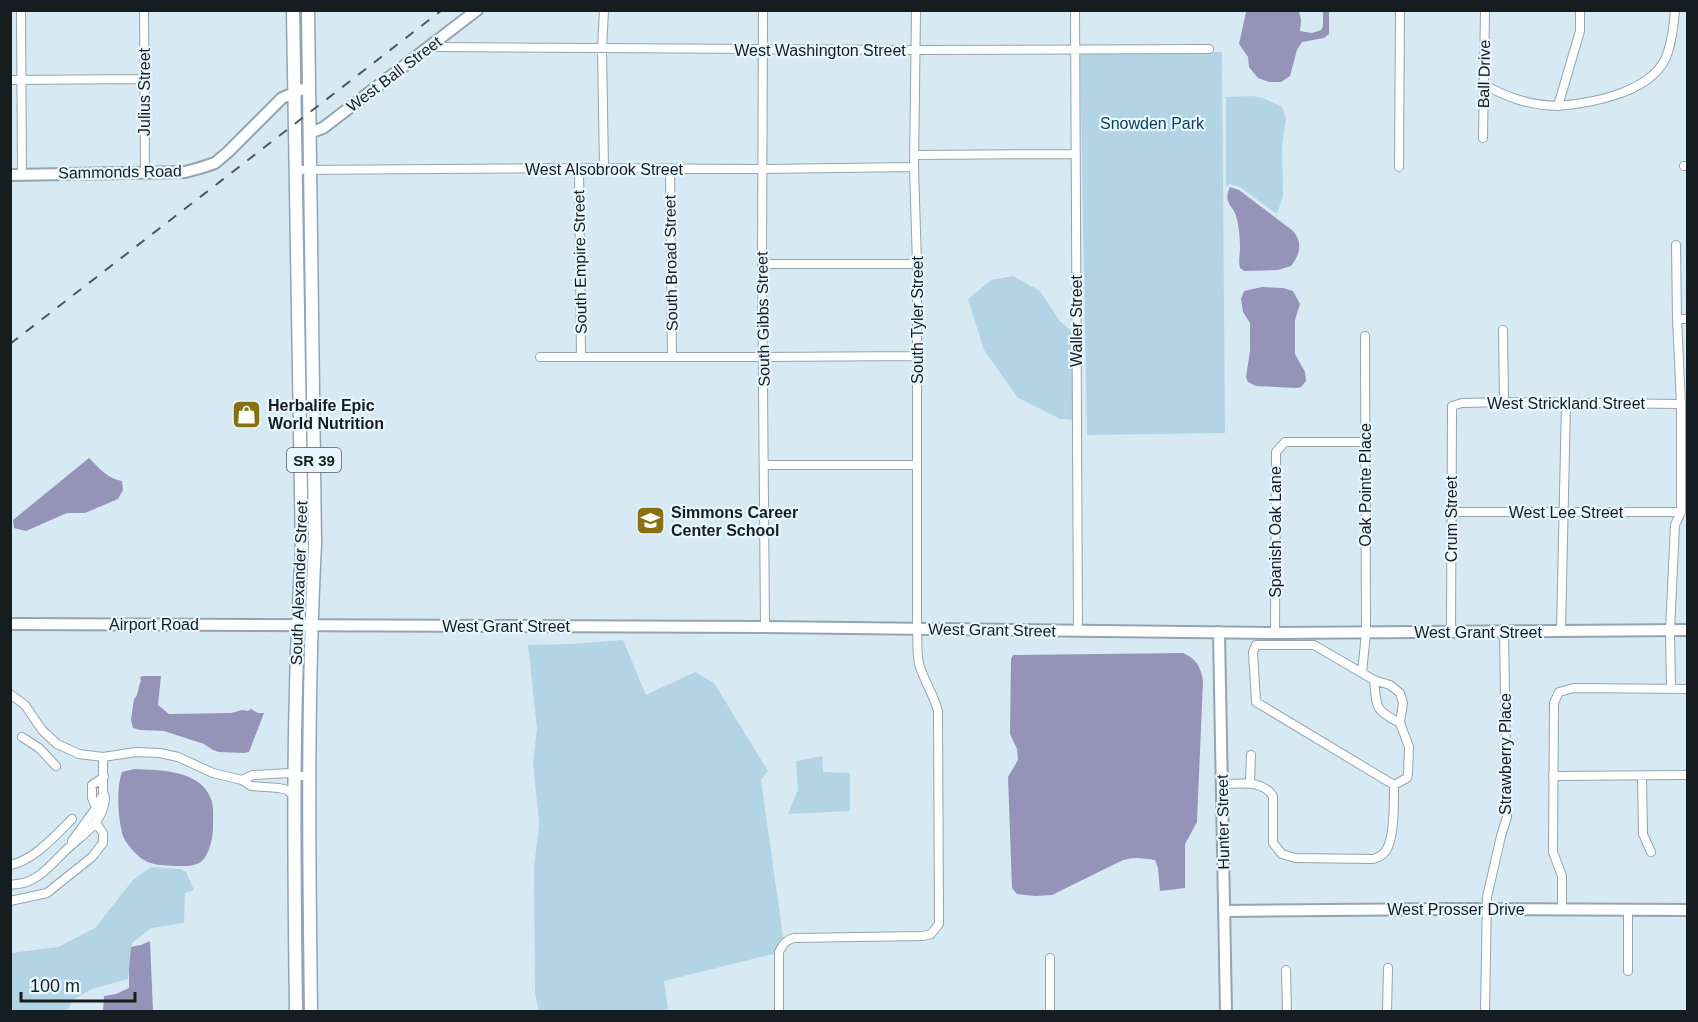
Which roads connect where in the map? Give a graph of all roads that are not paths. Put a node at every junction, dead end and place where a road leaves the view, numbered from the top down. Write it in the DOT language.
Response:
graph roads {
  1 [pos="21,10"];
  2 [pos="144,10"];
  3 [pos="293,10"];
  4 [pos="308,10"];
  5 [pos="477,10"];
  6 [pos="604,10"];
  7 [pos="763,10"];
  8 [pos="916,10"];
  9 [pos="1075,10"];
  10 [pos="1400,10"];
  11 [pos="1485,10"];
  12 [pos="1580,10"];
  13 [pos="1675,10"];
  14 [pos="430,47"];
  15 [pos="602,49"];
  16 [pos="762,49"];
  17 [pos="1209,49"];
  18 [pos="915,50"];
  19 [pos="1075,50"];
  20 [pos="10,80"];
  21 [pos="22,80"];
  22 [pos="144,80"];
  23 [pos="1483,84"];
  24 [pos="308,87"];
  25 [pos="294,91"];
  26 [pos="1557,106"];
  27 [pos="309,133"];
  28 [pos="1483,138"];
  29 [pos="1076,154"];
  30 [pos="914,155"];
  31 [pos="914,166"];
  32 [pos="1399,167"];
  33 [pos="579,168"];
  34 [pos="604,168"];
  35 [pos="670,169"];
  36 [pos="763,169"];
  37 [pos="295,170"];
  38 [pos="309,170"];
  39 [pos="145,173"];
  40 [pos="22,174"];
  41 [pos="10,175"];
  42 [pos="1676,245"];
  43 [pos="762,264"];
  44 [pos="917,264"];
  45 [pos="312,289"];
  46 [pos="299,290"];
  47 [pos="1677,319"];
  48 [pos="1688,319"];
  49 [pos="1503,330"];
  50 [pos="1365,336"];
  51 [pos="916,356"];
  52 [pos="540,357"];
  53 [pos="581,357"];
  54 [pos="672,357"];
  55 [pos="764,357"];
  56 [pos="300,390"];
  57 [pos="314,390"];
  58 [pos="1504,402"];
  59 [pos="1566,403"];
  60 [pos="1681,404"];
  61 [pos="1452,406"];
  62 [pos="1364,442"];
  63 [pos="764,465"];
  64 [pos="917,465"];
  65 [pos="302,509"];
  66 [pos="315,509"];
  67 [pos="1563,511"];
  68 [pos="1452,512"];
  69 [pos="1681,512"];
  70 [pos="10,624"];
  71 [pos="297,625"];
  72 [pos="311,625"];
  73 [pos="765,627"];
  74 [pos="917,629"];
  75 [pos="1670,630"];
  76 [pos="1688,630"];
  77 [pos="1078,631"];
  78 [pos="1219,632"];
  79 [pos="1451,632"];
  80 [pos="1504,632"];
  81 [pos="1562,632"];
  82 [pos="1275,633"];
  83 [pos="1366,633"];
  84 [pos="1362,673"];
  85 [pos="1374,680"];
  86 [pos="1671,688"];
  87 [pos="1688,688"];
  88 [pos="10,694"];
  89 [pos="1400,723"];
  90 [pos="22,737"];
  91 [pos="49,737"];
  92 [pos="39,748"];
  93 [pos="1251,755"];
  94 [pos="104,757"];
  95 [pos="56,766"];
  96 [pos="1688,775"];
  97 [pos="294,776"];
  98 [pos="308,776"];
  99 [pos="1554,776"];
  100 [pos="1642,776"];
  101 [pos="104,777"];
  102 [pos="242,780"];
  103 [pos="1222,784"];
  104 [pos="1250,784"];
  105 [pos="1394,785"];
  106 [pos="104,792"];
  107 [pos="294,796"];
  108 [pos="96,808"];
  109 [pos="72,819"];
  110 [pos="96,823"];
  111 [pos="67,848"];
  112 [pos="1651,852"];
  113 [pos="10,865"];
  114 [pos="10,885"];
  115 [pos="10,901"];
  116 [pos="310,904"];
  117 [pos="295,905"];
  118 [pos="1486,909"];
  119 [pos="1562,910"];
  120 [pos="1628,910"];
  121 [pos="1688,910"];
  122 [pos="1224,911"];
  123 [pos="1050,958"];
  124 [pos="1388,968"];
  125 [pos="1287,970"];
  126 [pos="1628,971"];
  127 [pos="296,1011"];
  128 [pos="311,1011"];
  129 [pos="779,1011"];
  130 [pos="1050,1011"];
  131 [pos="1226,1011"];
  132 [pos="1287,1011"];
  133 [pos="1387,1011"];
  134 [pos="1485,1011"];
  1 -- 21 [label="street"];
  2 -- 22 [label="street, Julius Street"];
  3 -- 25 [label="main road, South Alexander Street / SR 39"];
  4 -- 24 [label="main road, South Alexander Street / SR 39"];
  5 -- 14 [label="street, West Ball Street"];
  6 -- 15 [label="street"];
  7 -- 16 [label="street, South Gibbs Street"];
  8 -- 18 [label="street, South Tyler Street"];
  9 -- 19 [label="street, Waller Street"];
  10 -- 32 [label="street"];
  11 -- 23 [label="street, Ball Drive"];
  12 -- 26 [label="street"];
  13 -- 26 [label="street"];
  14 -- 15 [label="street, West Washington Street"];
  14 -- 27 [label="street, West Ball Street"];
  15 -- 16 [label="street, West Washington Street"];
  15 -- 34 [label="street"];
  16 -- 18 [label="street, West Washington Street"];
  16 -- 36 [label="street, South Gibbs Street"];
  17 -- 19 [label="street, West Washington Street"];
  18 -- 19 [label="street, West Washington Street"];
  18 -- 30 [label="street, South Tyler Street"];
  19 -- 29 [label="street, Waller Street"];
  20 -- 21 [label="street"];
  21 -- 22 [label="street"];
  21 -- 40 [label="street"];
  22 -- 39 [label="street, Julius Street"];
  23 -- 26 [label="street"];
  23 -- 28 [label="street, Ball Drive"];
  24 -- 25 [label="street, Sammonds Road"];
  24 -- 27 [label="main road, South Alexander Street / SR 39"];
  25 -- 37 [label="main road, South Alexander Street / SR 39"];
  25 -- 39 [label="street, Sammonds Road"];
  27 -- 38 [label="main road, South Alexander Street / SR 39"];
  29 -- 30 [label="street"];
  29 -- 77 [label="street, Waller Street"];
  30 -- 31 [label="street, South Tyler Street"];
  31 -- 36 [label="street, West Alsobrook Street"];
  31 -- 44 [label="street, South Tyler Street"];
  33 -- 34 [label="street, West Alsobrook Street"];
  33 -- 38 [label="street, West Alsobrook Street"];
  33 -- 53 [label="street, South Empire Street"];
  34 -- 35 [label="street, West Alsobrook Street"];
  35 -- 36 [label="street, West Alsobrook Street"];
  35 -- 54 [label="street, South Broad Street"];
  36 -- 43 [label="street, South Gibbs Street"];
  37 -- 38 [label="street, West Alsobrook Street"];
  37 -- 46 [label="main road, South Alexander Street / SR 39"];
  38 -- 45 [label="main road, South Alexander Street / SR 39"];
  39 -- 40 [label="street, Sammonds Road"];
  40 -- 41 [label="street, Sammonds Road"];
  42 -- 47 [label="street"];
  43 -- 44 [label="street"];
  43 -- 55 [label="street, South Gibbs Street"];
  44 -- 51 [label="street, South Tyler Street"];
  45 -- 46 [label="main road"];
  45 -- 57 [label="main road, South Alexander Street / SR 39"];
  46 -- 56 [label="main road, South Alexander Street / SR 39"];
  47 -- 48 [label="street"];
  47 -- 60 [label="street"];
  49 -- 58 [label="street"];
  50 -- 62 [label="street, Oak Pointe Place"];
  51 -- 55 [label="street"];
  51 -- 64 [label="street, South Tyler Street"];
  52 -- 53 [label="street"];
  53 -- 54 [label="street"];
  54 -- 55 [label="street"];
  55 -- 63 [label="street, South Gibbs Street"];
  56 -- 57 [label="main road"];
  56 -- 65 [label="main road, South Alexander Street / SR 39"];
  57 -- 66 [label="main road, South Alexander Street / SR 39"];
  58 -- 59 [label="street, West Strickland Street"];
  58 -- 61 [label="street, West Strickland Street"];
  59 -- 60 [label="street, West Strickland Street"];
  59 -- 67 [label="street"];
  60 -- 69 [label="street"];
  61 -- 68 [label="street, Crum Street"];
  62 -- 82 [label="street, Spanish Oak Lane"];
  62 -- 83 [label="street, Oak Pointe Place"];
  63 -- 64 [label="street"];
  63 -- 73 [label="street, South Gibbs Street"];
  64 -- 74 [label="street, South Tyler Street"];
  65 -- 66 [label="main road"];
  65 -- 71 [label="main road, South Alexander Street / SR 39"];
  66 -- 72 [label="main road, South Alexander Street / SR 39"];
  67 -- 68 [label="street, West Lee Street"];
  67 -- 69 [label="street, West Lee Street"];
  67 -- 81 [label="street"];
  68 -- 79 [label="street, Crum Street"];
  69 -- 75 [label="street"];
  70 -- 71 [label="street, Airport Road"];
  71 -- 72 [label="street, West Grant Street"];
  71 -- 97 [label="main road, South Alexander Street / SR 39"];
  72 -- 73 [label="street, West Grant Street"];
  72 -- 98 [label="main road, South Alexander Street / SR 39"];
  73 -- 74 [label="street, West Grant Street"];
  74 -- 77 [label="street, West Grant Street"];
  74 -- 129 [label="street, South Tyler Street"];
  75 -- 76 [label="street, West Grant Street"];
  75 -- 81 [label="street, West Grant Street"];
  75 -- 86 [label="street"];
  77 -- 78 [label="street, West Grant Street"];
  78 -- 82 [label="street, West Grant Street"];
  78 -- 103 [label="street, Hunter Street"];
  79 -- 80 [label="street, West Grant Street"];
  79 -- 83 [label="street, West Grant Street"];
  80 -- 81 [label="street, West Grant Street"];
  80 -- 118 [label="street, Strawberry Place"];
  82 -- 83 [label="street, West Grant Street"];
  83 -- 84 [label="street, Oak Pointe Place"];
  84 -- 85 [label="street"];
  84 -- 105 [label="street"];
  85 -- 89 [label="street"];
  85 -- 89 [label="street"];
  86 -- 87 [label="street"];
  86 -- 99 [label="street"];
  88 -- 91 [label="street"];
  89 -- 105 [label="street"];
  90 -- 92 [label="street"];
  91 -- 92 [label="street"];
  91 -- 94 [label="street"];
  92 -- 95 [label="street"];
  93 -- 104 [label="street"];
  94 -- 101 [label="street"];
  94 -- 102 [label="street"];
  96 -- 100 [label="street"];
  97 -- 98 [label="street"];
  97 -- 102 [label="street"];
  97 -- 107 [label="main road, South Alexander Street / SR 39"];
  98 -- 116 [label="main road, South Alexander Street / SR 39"];
  99 -- 100 [label="street"];
  99 -- 119 [label="street"];
  100 -- 112 [label="street"];
  101 -- 106 [label="street"];
  101 -- 108 [label="street"];
  102 -- 107 [label="street"];
  103 -- 104 [label="street"];
  103 -- 122 [label="street, Hunter Street"];
  104 -- 105 [label="street"];
  106 -- 108 [label="street"];
  106 -- 110 [label="street"];
  107 -- 117 [label="main road, South Alexander Street / SR 39"];
  108 -- 111 [label="street"];
  109 -- 113 [label="street"];
  110 -- 111 [label="street"];
  110 -- 115 [label="street"];
  111 -- 114 [label="street"];
  116 -- 117 [label="main road"];
  116 -- 128 [label="main road, South Alexander Street / SR 39"];
  117 -- 127 [label="main road, South Alexander Street / SR 39"];
  118 -- 119 [label="street, West Prosser Drive"];
  118 -- 122 [label="street, West Prosser Drive"];
  118 -- 134 [label="street, Strawberry Place"];
  119 -- 120 [label="street, West Prosser Drive"];
  120 -- 121 [label="street, West Prosser Drive"];
  120 -- 126 [label="street"];
  122 -- 131 [label="street, Hunter Street"];
  123 -- 130 [label="street"];
  124 -- 133 [label="street"];
  125 -- 132 [label="street"];
}
